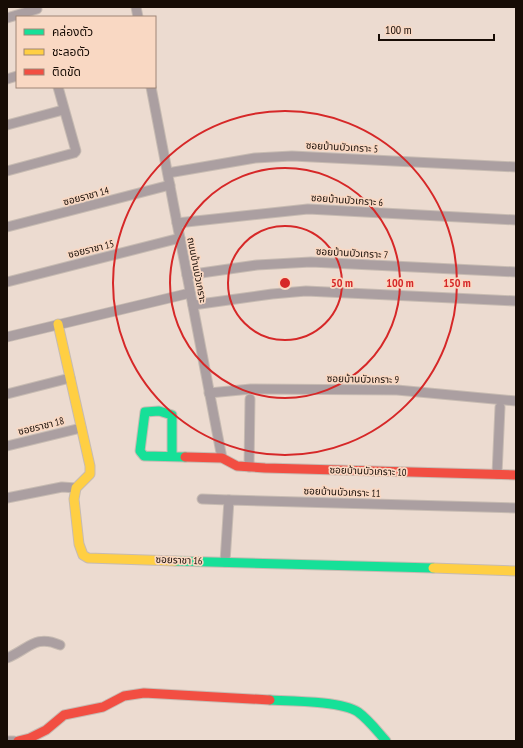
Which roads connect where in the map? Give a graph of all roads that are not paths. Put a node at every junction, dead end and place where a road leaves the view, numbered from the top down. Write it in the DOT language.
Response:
graph roads {
  1 [pos="37,11"];
  2 [pos="7,18"];
  3 [pos="58,88"];
  4 [pos="152,88"];
  5 [pos="63,110"];
  6 [pos="7,125"];
  7 [pos="516,167"];
  8 [pos="7,171"];
  9 [pos="168,173"];
  10 [pos="170,185"];
  11 [pos="516,220"];
  12 [pos="177,223"];
  13 [pos="7,227"];
  14 [pos="180,238"];
  15 [pos="516,272"];
  16 [pos="187,275"];
  17 [pos="7,282"];
  18 [pos="190,293"];
  19 [pos="516,301"];
  20 [pos="193,305"];
  21 [pos="58,324"];
  22 [pos="7,337"];
  23 [pos="70,378"];
  24 [pos="210,393"];
  25 [pos="7,394"];
  26 [pos="250,399"];
  27 [pos="516,401"];
  28 [pos="500,407"];
  29 [pos="81,428"];
  30 [pos="7,446"];
  31 [pos="172,456"];
  32 [pos="222,458"];
  33 [pos="249,467"];
  34 [pos="496,474"];
  35 [pos="516,475"];
  36 [pos="76,488"];
  37 [pos="7,498"];
  38 [pos="202,499"];
  39 [pos="229,500"];
  40 [pos="516,508"];
  41 [pos="225,562"];
  42 [pos="516,571"];
  43 [pos="60,645"];
  44 [pos="7,658"];
  45 [pos="7,741"];
  46 [pos="14,741"];
  47 [pos="18,741"];
  48 [pos="386,741"];
  1 -- 2 [label="street"];
  3 -- 5 [label="street"];
  4 -- 9 [label="street, ถนนบ้านบัวเกราะ"];
  5 -- 6 [label="street"];
  5 -- 8 [label="street"];
  7 -- 9 [label="street, ซอยบ้านบัวเกราะ 5"];
  9 -- 10 [label="street, ถนนบ้านบัวเกราะ"];
  10 -- 12 [label="street, ถนนบ้านบัวเกราะ"];
  10 -- 13 [label="street, ซอยราชา 14"];
  11 -- 12 [label="street, ซอยบ้านบัวเกราะ 6"];
  12 -- 14 [label="street, ถนนบ้านบัวเกราะ"];
  14 -- 16 [label="street, ถนนบ้านบัวเกราะ"];
  14 -- 17 [label="street, ซอยราชา 15"];
  15 -- 16 [label="street, ซอยบ้านบัวเกราะ 7"];
  16 -- 18 [label="street, ถนนบ้านบัวเกราะ"];
  18 -- 20 [label="street, ถนนบ้านบัวเกราะ"];
  18 -- 21 [label="street"];
  19 -- 20 [label="street"];
  20 -- 24 [label="street, ถนนบ้านบัวเกราะ"];
  21 -- 22 [label="street"];
  21 -- 23 [label="street"];
  23 -- 25 [label="street"];
  23 -- 29 [label="street"];
  24 -- 27 [label="street, ซอยบ้านบัวเกราะ 9"];
  24 -- 32 [label="street, ถนนบ้านบัวเกราะ"];
  26 -- 33 [label="street"];
  28 -- 34 [label="street"];
  29 -- 30 [label="street, ซอยราชา 18"];
  29 -- 36 [label="street"];
  31 -- 31 [label="street"];
  31 -- 32 [label="street"];
  32 -- 33 [label="street, ซอยบ้านบัวเกราะ 10"];
  33 -- 34 [label="street, ซอยบ้านบัวเกราะ 10"];
  34 -- 35 [label="street, ซอยบ้านบัวเกราะ 10"];
  36 -- 37 [label="street"];
  36 -- 41 [label="street, ซอยราชา 16"];
  38 -- 39 [label="street, ซอยบ้านบัวเกราะ 11"];
  39 -- 40 [label="street, ซอยบ้านบัวเกราะ 11"];
  39 -- 41 [label="street"];
  41 -- 42 [label="street, ซอยราชา 16"];
  43 -- 44 [label="street"];
  45 -- 46 [label="street"];
  47 -- 48 [label="street"];
}
